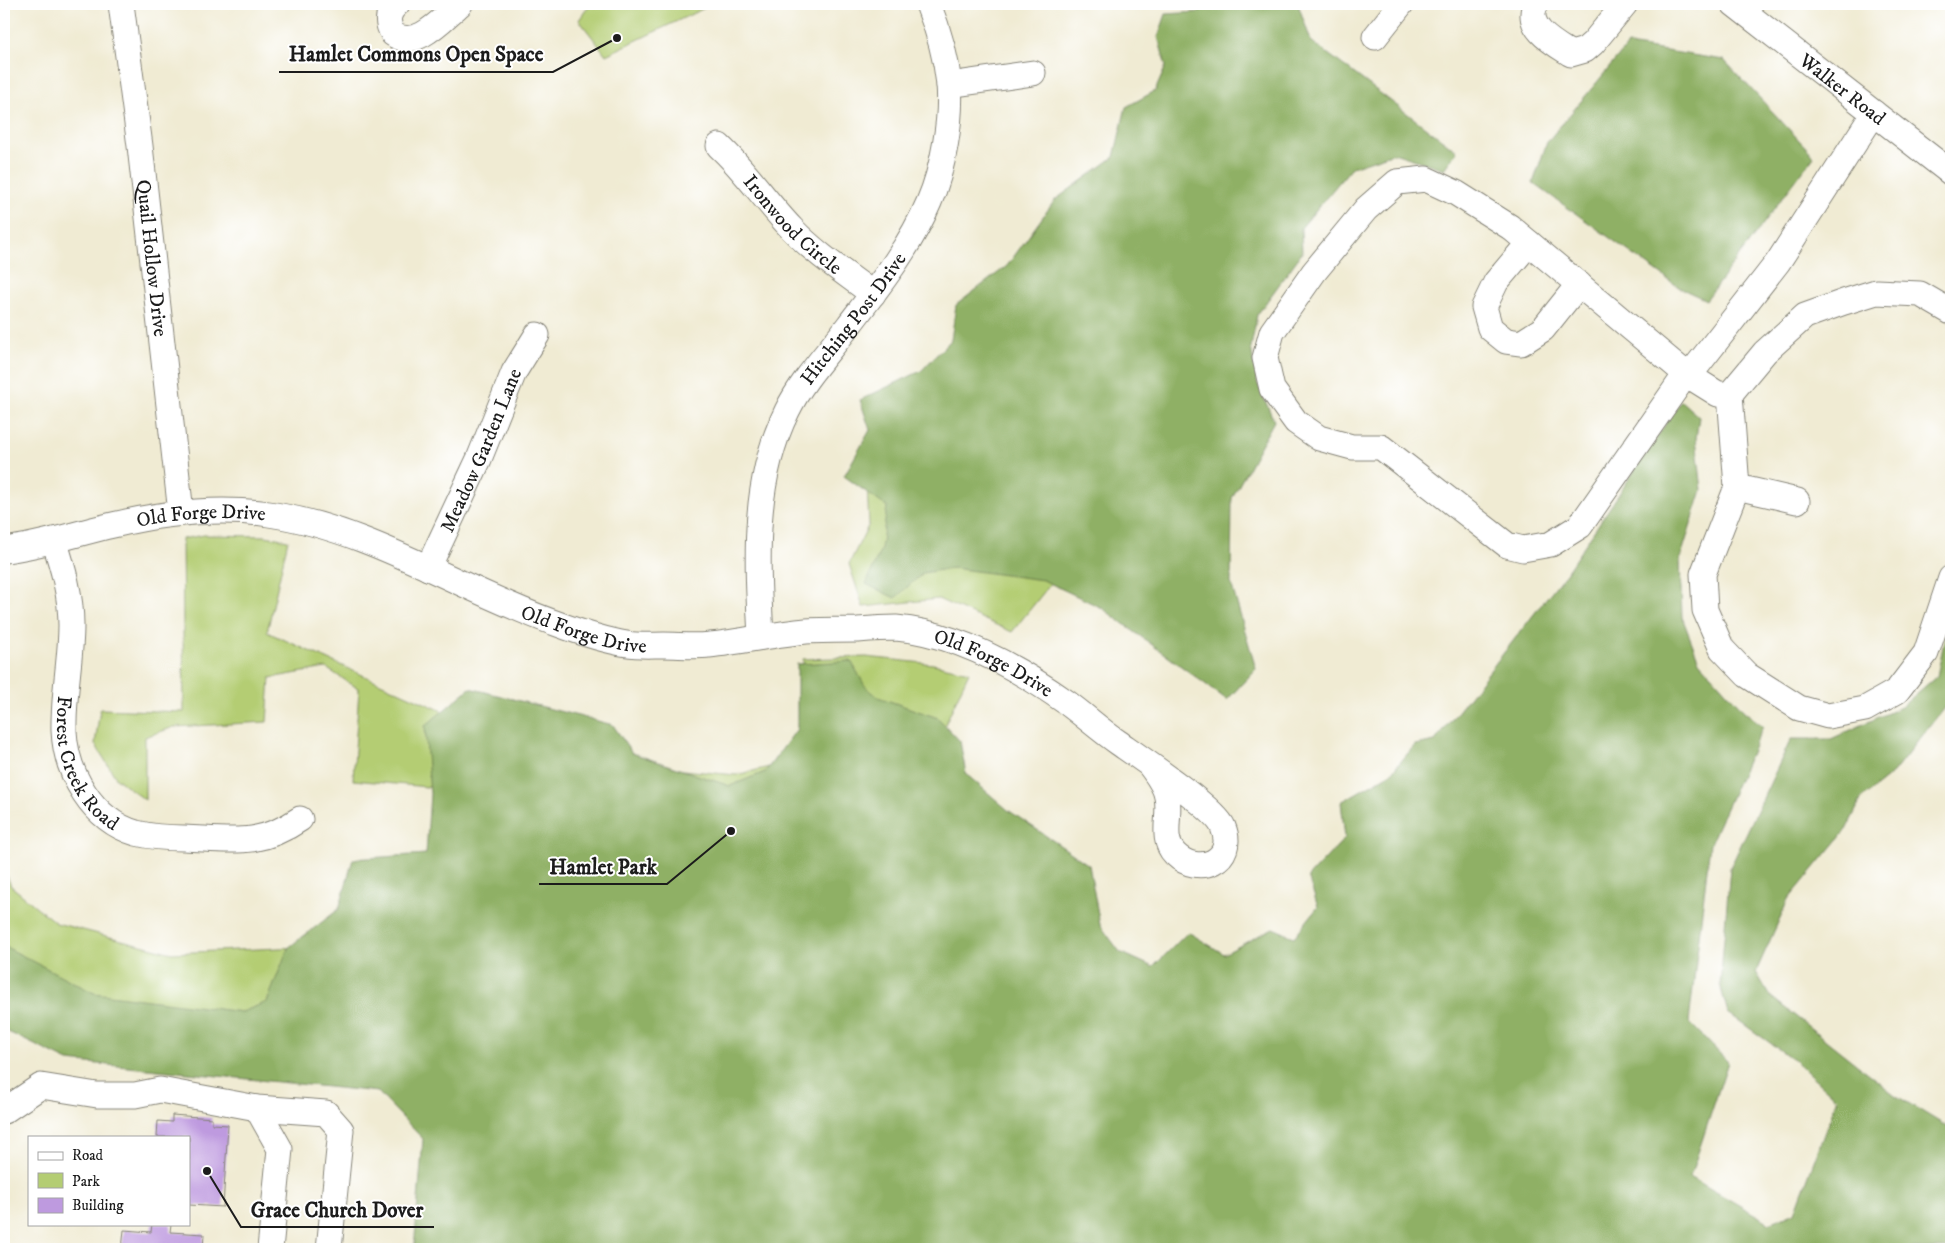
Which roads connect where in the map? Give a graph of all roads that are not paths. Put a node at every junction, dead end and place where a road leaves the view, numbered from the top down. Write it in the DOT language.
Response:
graph roads {
  1 [pos="121,4"];
  2 [pos="397,4"];
  3 [pos="460,4"];
  4 [pos="928,4"];
  5 [pos="1401,4"];
  6 [pos="1536,4"];
  7 [pos="1625,4"];
  8 [pos="1734,4"];
  9 [pos="1375,37"];
  10 [pos="1033,73"];
  11 [pos="949,85"];
  12 [pos="1874,113"];
  13 [pos="719,146"];
  14 [pos="1951,173"];
  15 [pos="1529,243"];
  16 [pos="1579,284"];
  17 [pos="872,294"];
  18 [pos="1951,312"];
  19 [pos="537,335"];
  20 [pos="1686,374"];
  21 [pos="1730,394"];
  22 [pos="1736,487"];
  23 [pos="1797,501"];
  24 [pos="181,513"];
  25 [pos="54,540"];
  26 [pos="4,550"];
  27 [pos="428,568"];
  28 [pos="1951,578"];
  29 [pos="761,637"];
  30 [pos="1149,764"];
  31 [pos="300,818"];
  32 [pos="257,1108"];
  33 [pos="4,1111"];
  34 [pos="270,1249"];
  35 [pos="329,1249"];
  1 -- 24 [label="street, Quail Hollow Drive"];
  2 -- 3 [label="street"];
  4 -- 11 [label="street, Hitching Post Drive"];
  5 -- 9 [label="street"];
  6 -- 7 [label="street"];
  8 -- 12 [label="street, Walker Road"];
  10 -- 11 [label="street"];
  11 -- 17 [label="street, Hitching Post Drive"];
  12 -- 14 [label="street, Walker Road"];
  12 -- 20 [label="street"];
  13 -- 17 [label="street, Ironwood Circle"];
  15 -- 16 [label="street"];
  15 -- 16 [label="street"];
  15 -- 20 [label="street"];
  16 -- 20 [label="street"];
  17 -- 29 [label="street, Hitching Post Drive"];
  18 -- 21 [label="street"];
  19 -- 27 [label="street, Meadow Garden Lane"];
  20 -- 21 [label="street"];
  21 -- 22 [label="street"];
  22 -- 23 [label="street"];
  22 -- 28 [label="street"];
  24 -- 25 [label="street, Old Forge Drive"];
  24 -- 27 [label="street, Old Forge Drive"];
  25 -- 26 [label="street, Old Forge Drive"];
  25 -- 31 [label="street, Forest Creek Road"];
  27 -- 29 [label="street, Old Forge Drive"];
  29 -- 30 [label="street, Old Forge Drive"];
  32 -- 33 [label="street"];
  32 -- 34 [label="street"];
  32 -- 35 [label="street"];
}
